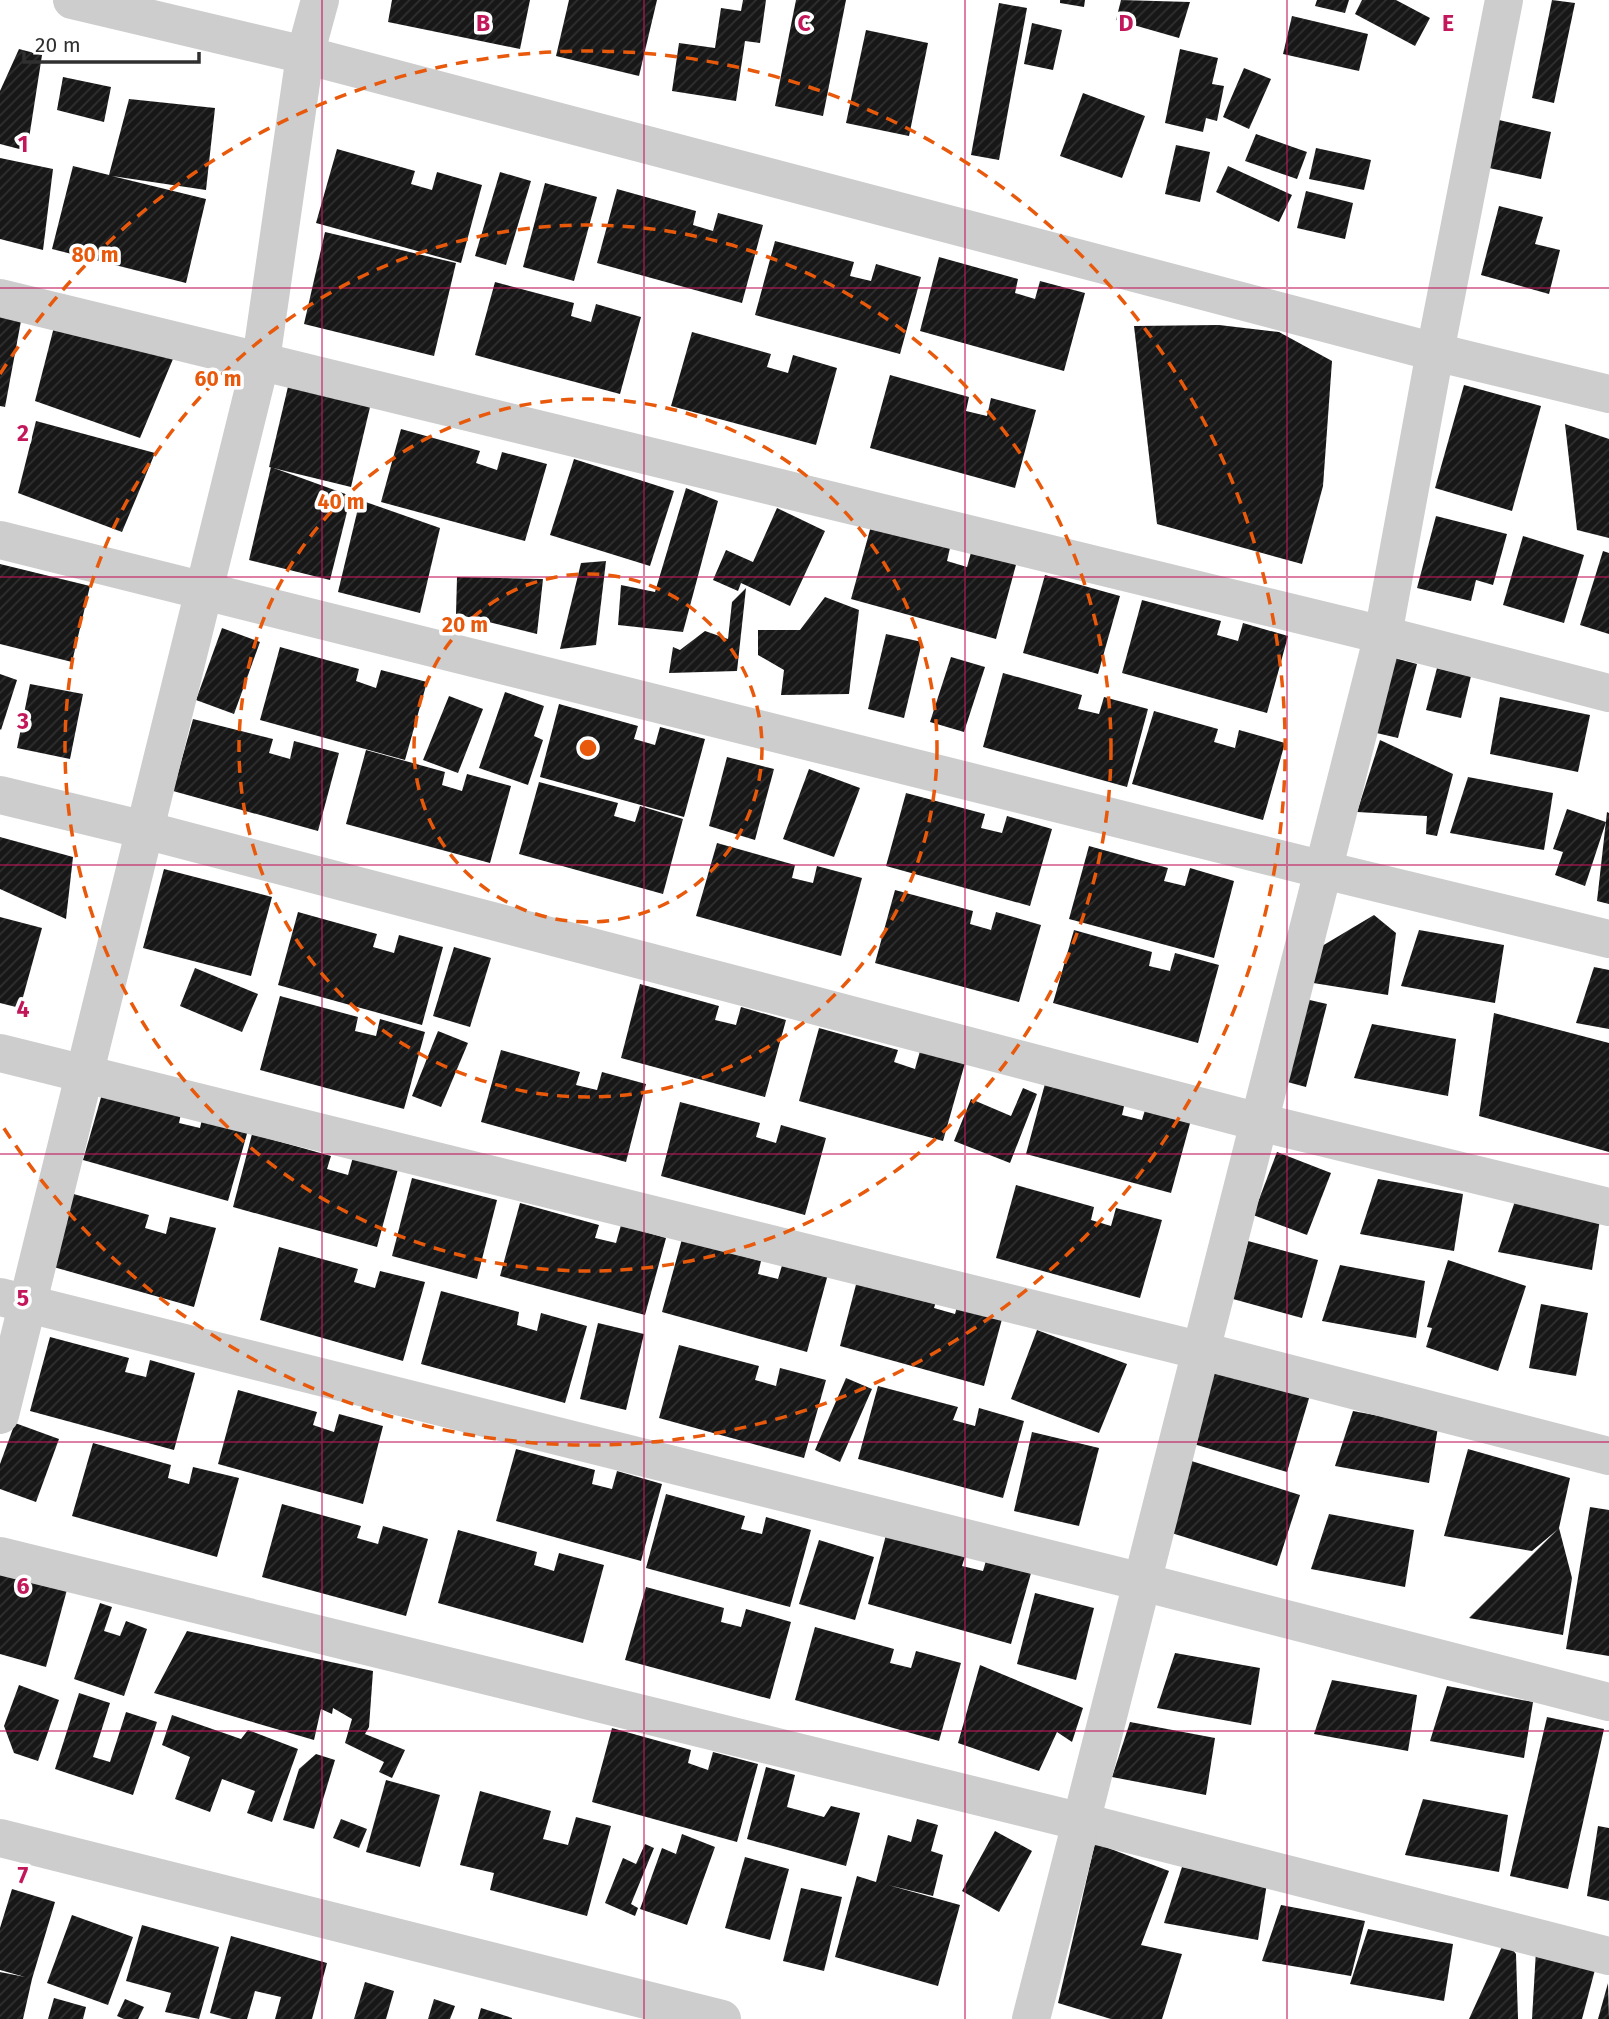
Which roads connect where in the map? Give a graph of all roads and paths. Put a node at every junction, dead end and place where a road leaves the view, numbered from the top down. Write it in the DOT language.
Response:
graph roads {
  1 [pos="72,0"];
  2 [pos="320,0"];
  3 [pos="1504,0"];
  4 [pos="305,55"];
  5 [pos="0,298"];
  6 [pos="1435,352"];
  7 [pos="261,360"];
  8 [pos="1609,394"];
  9 [pos="0,540"];
  10 [pos="204,590"];
  11 [pos="1383,635"];
  12 [pos="1609,693"];
  13 [pos="0,795"];
  14 [pos="145,830"];
  15 [pos="1324,870"];
  16 [pos="1609,939"];
  17 [pos="0,1053"];
  18 [pos="84,1074"];
  19 [pos="1259,1122"];
  20 [pos="1609,1207"];
  21 [pos="14,1301"];
  22 [pos="1202,1351"];
  23 [pos="0,1415"];
  24 [pos="1609,1456"];
  25 [pos="0,1556"];
  26 [pos="1142,1583"];
  27 [pos="1609,1702"];
  28 [pos="1082,1822"];
  29 [pos="0,1838"];
  30 [pos="1609,1956"];
  31 [pos="722,2019"];
  32 [pos="1031,2019"];
  1 -- 4 [label="street"];
  2 -- 4 [label="street"];
  3 -- 6 [label="street"];
  4 -- 6 [label="street"];
  4 -- 7 [label="street"];
  5 -- 7 [label="street"];
  6 -- 8 [label="street"];
  6 -- 11 [label="street"];
  7 -- 10 [label="street"];
  7 -- 11 [label="street"];
  9 -- 10 [label="street"];
  10 -- 14 [label="street"];
  10 -- 15 [label="street"];
  11 -- 12 [label="street"];
  11 -- 15 [label="street"];
  13 -- 14 [label="street"];
  14 -- 18 [label="street"];
  14 -- 19 [label="street"];
  15 -- 16 [label="street"];
  15 -- 19 [label="street"];
  17 -- 18 [label="street"];
  18 -- 21 [label="street"];
  18 -- 22 [label="street"];
  19 -- 20 [label="street"];
  19 -- 22 [label="street"];
  21 -- 23 [label="street"];
  21 -- 26 [label="street"];
  22 -- 24 [label="street"];
  22 -- 26 [label="street"];
  25 -- 28 [label="street"];
  26 -- 27 [label="street"];
  26 -- 28 [label="street"];
  28 -- 30 [label="street"];
  28 -- 32 [label="street"];
  29 -- 31 [label="street"];
}
